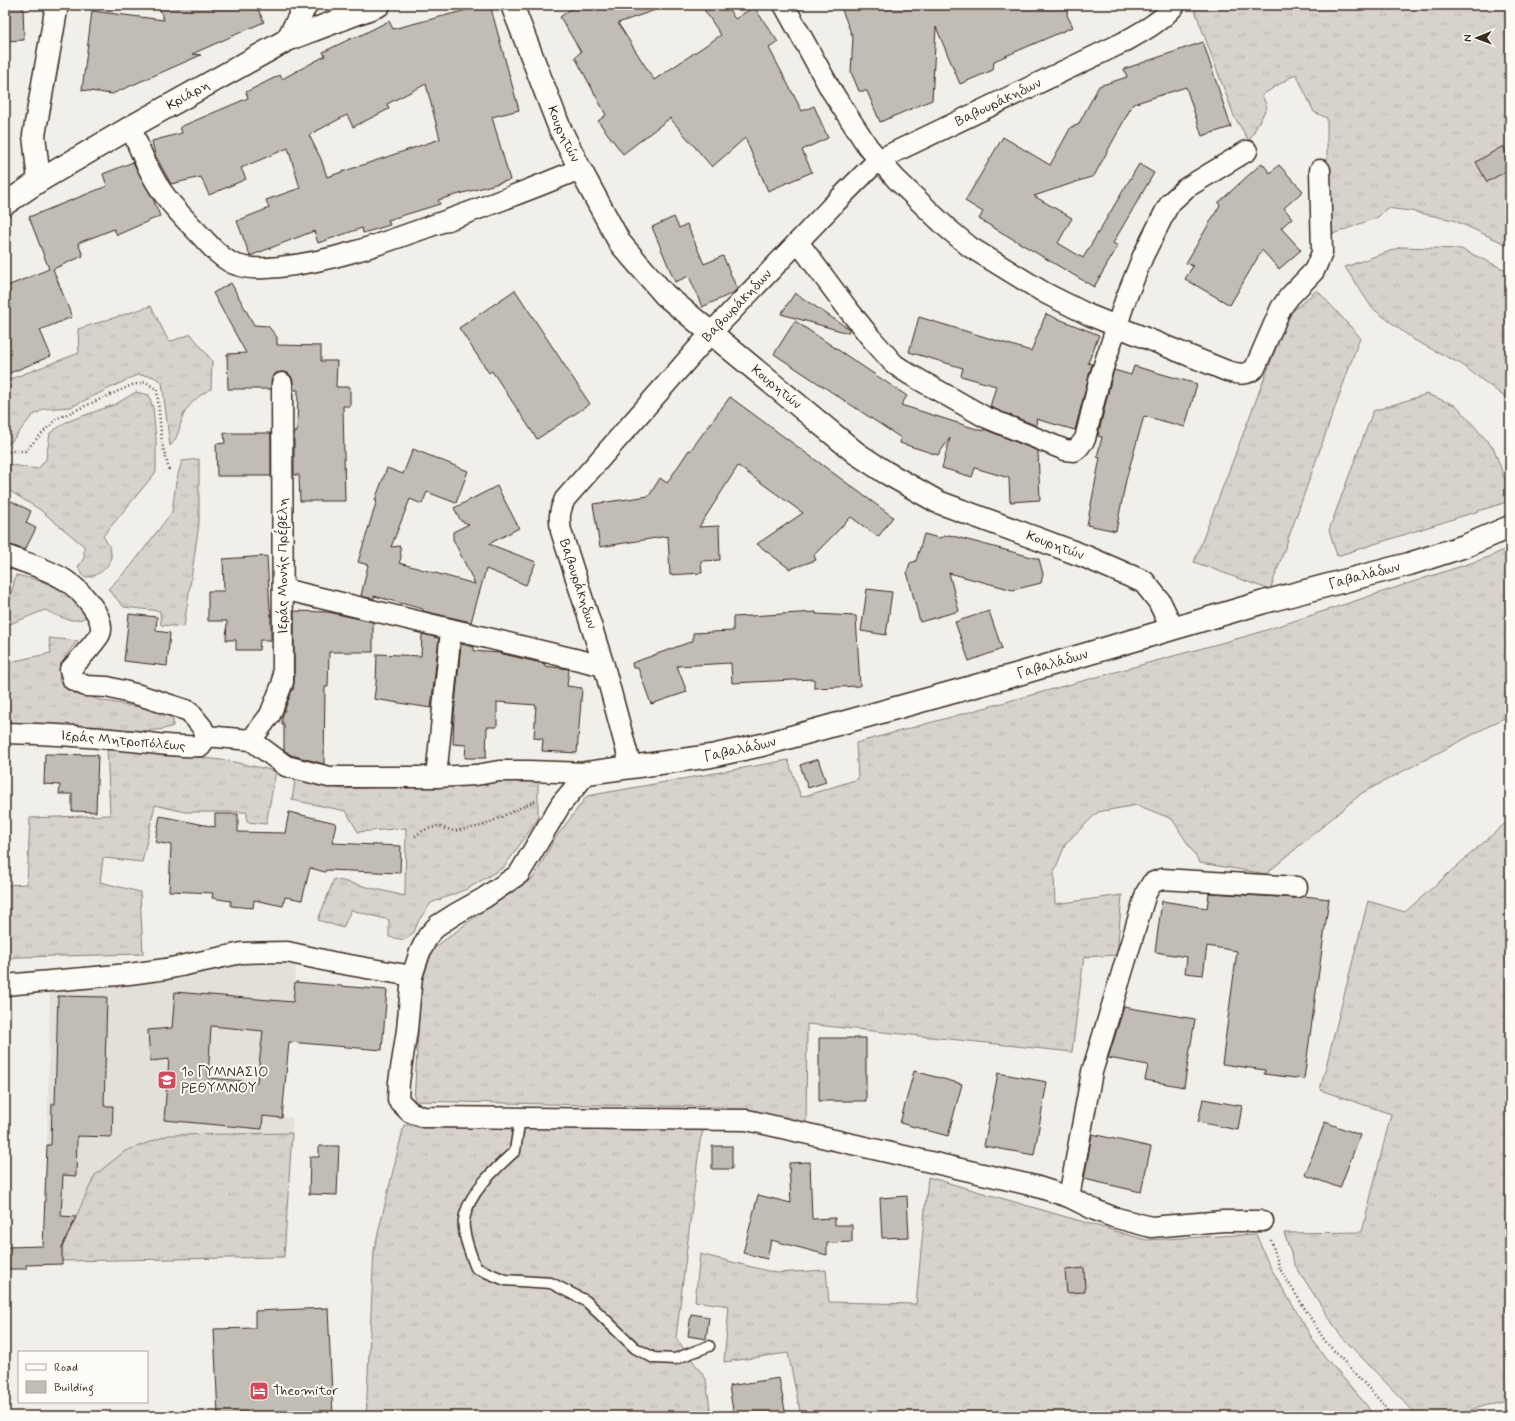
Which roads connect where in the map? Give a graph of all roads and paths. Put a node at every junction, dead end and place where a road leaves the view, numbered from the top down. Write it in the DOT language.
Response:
graph roads {
  1 [pos="57,5"];
  2 [pos="306,5"];
  3 [pos="512,5"];
  4 [pos="784,5"];
  5 [pos="1175,5"];
  6 [pos="368,7"];
  7 [pos="287,40"];
  8 [pos="131,127"];
  9 [pos="1247,151"];
  10 [pos="878,160"];
  11 [pos="580,169"];
  12 [pos="1320,170"];
  13 [pos="39,181"];
  14 [pos="5,204"];
  15 [pos="798,242"];
  16 [pos="1116,328"];
  17 [pos="711,334"];
  18 [pos="282,384"];
  19 [pos="5,453"];
  20 [pos="169,470"];
  21 [pos="1510,527"];
  22 [pos="5,555"];
  23 [pos="283,589"];
  24 [pos="1172,628"];
  25 [pos="451,630"];
  26 [pos="604,666"];
  27 [pos="5,733"];
  28 [pos="206,736"];
  29 [pos="251,740"];
  30 [pos="632,767"];
  31 [pos="587,773"];
  32 [pos="436,777"];
  33 [pos="561,804"];
  34 [pos="415,836"];
  35 [pos="1297,888"];
  36 [pos="412,976"];
  37 [pos="5,985"];
  38 [pos="520,1118"];
  39 [pos="1069,1197"];
  40 [pos="1263,1221"];
  41 [pos="709,1346"];
  42 [pos="1392,1416"];
  1 -- 13 [label="street"];
  2 -- 7 [label="street"];
  3 -- 11 [label="street, Κουρητών"];
  4 -- 10 [label="street"];
  5 -- 10 [label="street, Βαβουράκηδων"];
  6 -- 7 [label="street, Κριάρη"];
  7 -- 8 [label="street, Κριάρη"];
  8 -- 11 [label="street"];
  8 -- 13 [label="street, Κριάρη"];
  9 -- 16 [label="street"];
  10 -- 15 [label="street, Βαβουράκηδων"];
  10 -- 16 [label="street"];
  11 -- 17 [label="street, Κουρητών"];
  12 -- 16 [label="street"];
  13 -- 14 [label="street, Κριάρη"];
  15 -- 16 [label="street"];
  15 -- 17 [label="street, Βαβουράκηδων"];
  17 -- 24 [label="street, Κουρητών"];
  17 -- 26 [label="street, Βαβουράκηδων"];
  18 -- 23 [label="street, Ιεράς Μονής Πρέβελη"];
  19 -- 20 [label="path"];
  21 -- 24 [label="street, Γαβαλάδων"];
  22 -- 28 [label="street, Ιεράς Μητροπόλεως"];
  23 -- 25 [label="street"];
  23 -- 29 [label="street, Ιεράς Μονής Πρέβελη"];
  24 -- 30 [label="street, Γαβαλάδων"];
  25 -- 26 [label="street"];
  25 -- 32 [label="street"];
  26 -- 30 [label="street, Βαβουράκηδων"];
  27 -- 28 [label="street, Ιεράς Μητροπόλεως"];
  28 -- 29 [label="street"];
  29 -- 32 [label="street"];
  30 -- 31 [label="street, Γαβαλάδων"];
  31 -- 32 [label="street"];
  31 -- 33 [label="street"];
  33 -- 34 [label="path"];
  33 -- 36 [label="street"];
  35 -- 39 [label="street"];
  36 -- 37 [label="street"];
  36 -- 38 [label="street"];
  38 -- 39 [label="street"];
  38 -- 41 [label="lane"];
  39 -- 40 [label="street"];
  40 -- 42 [label="path"];
}
